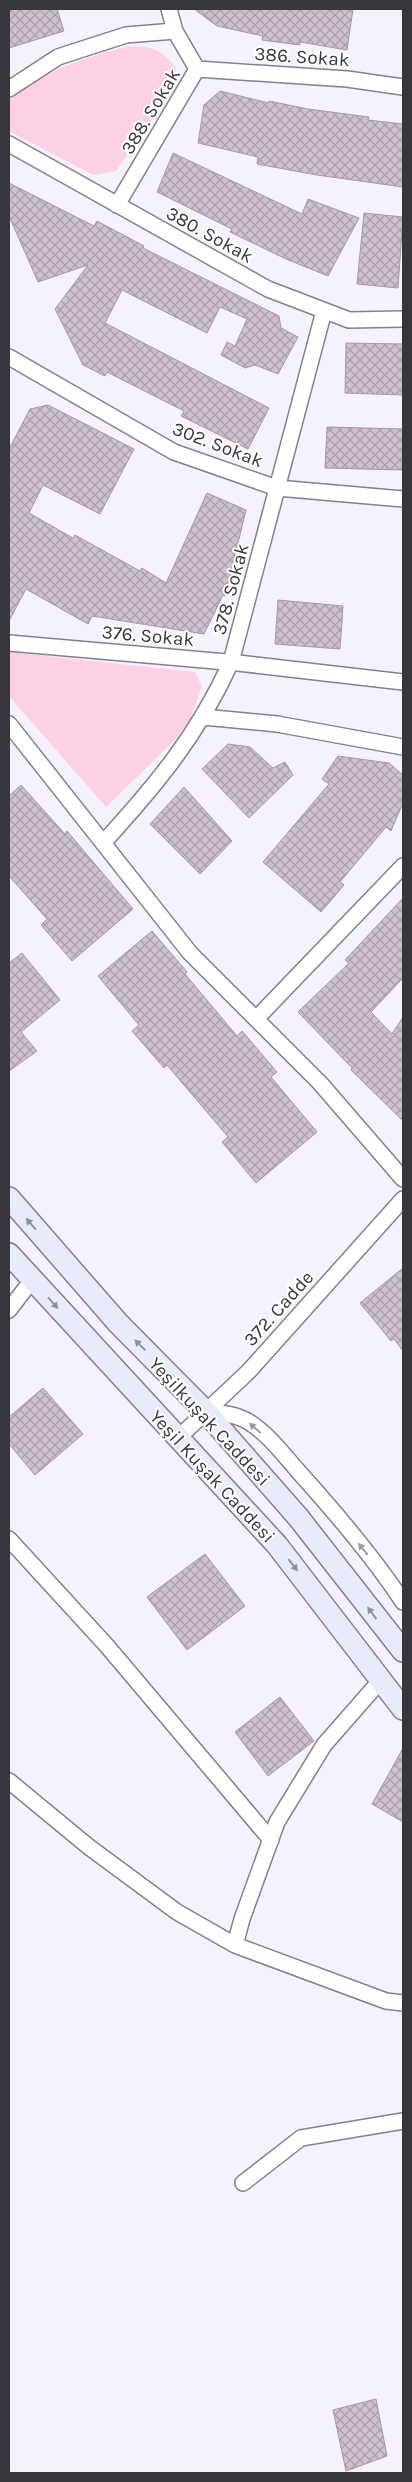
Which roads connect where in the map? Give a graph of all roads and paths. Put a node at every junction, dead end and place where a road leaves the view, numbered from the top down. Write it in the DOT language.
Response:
graph roads {
  1 [pos="169,9"];
  2 [pos="175,32"];
  3 [pos="197,69"];
  4 [pos="403,87"];
  5 [pos="9,89"];
  6 [pos="9,144"];
  7 [pos="117,205"];
  8 [pos="324,311"];
  9 [pos="403,319"];
  10 [pos="9,357"];
  11 [pos="277,488"];
  12 [pos="403,499"];
  13 [pos="9,643"];
  14 [pos="231,662"];
  15 [pos="403,682"];
  16 [pos="203,717"];
  17 [pos="9,724"];
  18 [pos="403,747"];
  19 [pos="103,843"];
  20 [pos="403,866"];
  21 [pos="256,1019"];
  22 [pos="403,1179"];
  23 [pos="9,1198"];
  24 [pos="403,1199"];
  25 [pos="9,1254"];
  26 [pos="32,1280"];
  27 [pos="9,1310"];
  28 [pos="205,1411"];
  29 [pos="177,1439"];
  30 [pos="9,1539"];
  31 [pos="403,1602"];
  32 [pos="403,1651"];
  33 [pos="380,1681"];
  34 [pos="403,1709"];
  35 [pos="9,1781"];
  36 [pos="271,1840"];
  37 [pos="235,1945"];
  38 [pos="403,2002"];
  39 [pos="403,2121"];
  40 [pos="243,2183"];
  1 -- 2 [label="street, 388. Sokak"];
  2 -- 3 [label="street, 388. Sokak"];
  2 -- 5 [label="street"];
  3 -- 4 [label="street, 386. Sokak"];
  3 -- 7 [label="street, 388. Sokak"];
  6 -- 7 [label="street, 380. Sokak"];
  7 -- 8 [label="street, 380. Sokak"];
  8 -- 9 [label="street, 380. Sokak"];
  8 -- 11 [label="street, 378. Sokak"];
  10 -- 11 [label="street, 302. Sokak"];
  11 -- 12 [label="street, 302. Sokak"];
  11 -- 14 [label="street, 378. Sokak"];
  13 -- 14 [label="street, 376. Sokak"];
  14 -- 15 [label="street, 376. Sokak"];
  14 -- 16 [label="street, 378. Sokak"];
  16 -- 18 [label="street"];
  16 -- 19 [label="street, 378. Sokak"];
  17 -- 19 [label="street"];
  19 -- 21 [label="street"];
  20 -- 21 [label="street"];
  21 -- 22 [label="street"];
  28 -- 23 [label="main road, Yeşilkuşak Caddesi, one-way"];
  24 -- 28 [label="street, 372. Cadde"];
  25 -- 26 [label="main road, Yeşil Kuşak Caddesi"];
  26 -- 27 [label="street"];
  26 -- 29 [label="main road, Yeşil Kuşak Caddesi, one-way"];
  28 -- 29 [label="street, 372. Cadde"];
  31 -- 28 [label="street, one-way"];
  32 -- 28 [label="main road, Yeşilkuşak Caddesi, one-way"];
  29 -- 33 [label="main road, Yeşil Kuşak Caddesi, one-way"];
  30 -- 36 [label="street"];
  33 -- 34 [label="main road, Yeşil Kuşak Caddesi"];
  33 -- 36 [label="street"];
  35 -- 37 [label="street"];
  36 -- 37 [label="street"];
  37 -- 38 [label="street"];
  39 -- 40 [label="street"];
}
